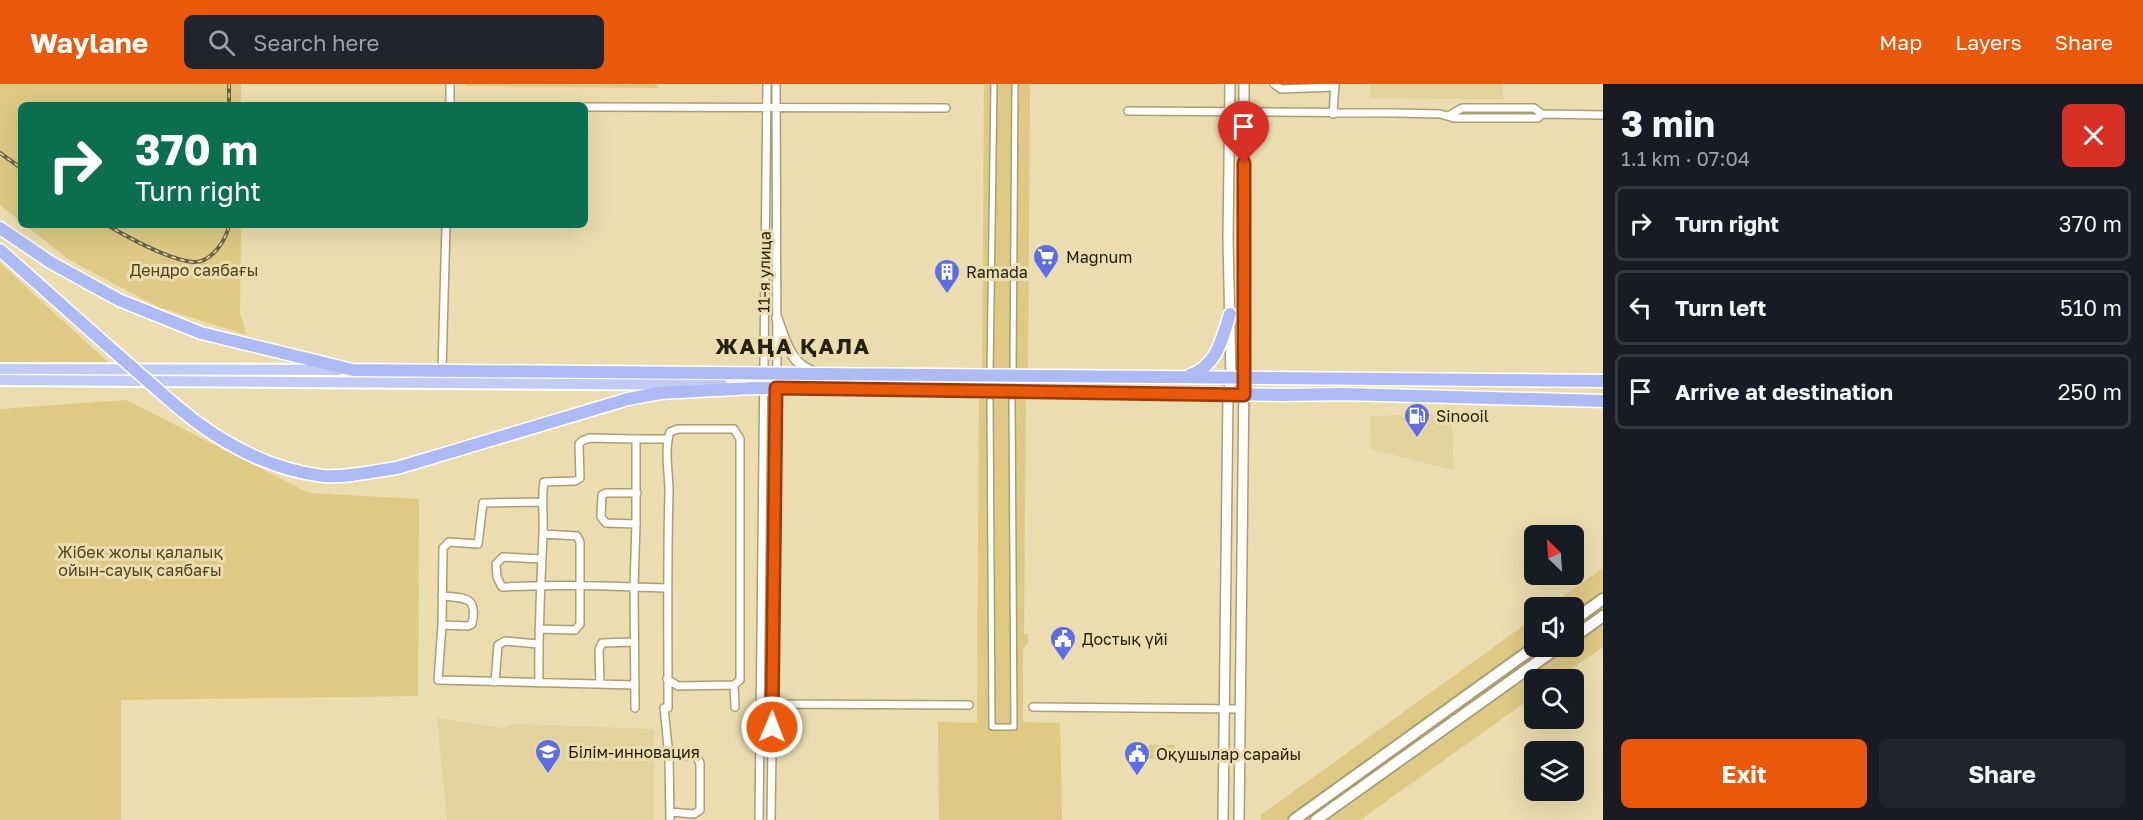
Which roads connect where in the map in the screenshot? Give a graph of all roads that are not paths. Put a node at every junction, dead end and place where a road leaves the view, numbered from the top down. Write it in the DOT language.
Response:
graph roads {
  1 [pos="450,84"];
  2 [pos="767,84"];
  3 [pos="776,84"];
  4 [pos="994,84"];
  5 [pos="1015,84"];
  6 [pos="1230,84"];
  7 [pos="1244,84"];
  8 [pos="1274,84"];
  9 [pos="1335,86"];
  10 [pos="450,102"];
  11 [pos="588,107"];
  12 [pos="766,108"];
  13 [pos="946,108"];
  14 [pos="776,109"];
  15 [pos="1128,111"];
  16 [pos="1229,113"];
  17 [pos="1244,113"];
  18 [pos="1333,114"];
  19 [pos="1603,115"];
  20 [pos="0,228"];
  21 [pos="446,228"];
  22 [pos="0,250"];
  23 [pos="1230,314"];
  24 [pos="777,318"];
  25 [pos="0,369"];
  26 [pos="353,370"];
  27 [pos="442,371"];
  28 [pos="990,372"];
  29 [pos="1013,372"];
  30 [pos="763,373"];
  31 [pos="777,373"];
  32 [pos="819,374"];
  33 [pos="1182,378"];
  34 [pos="1238,378"];
  35 [pos="0,380"];
  36 [pos="1603,381"];
  37 [pos="764,388"];
  38 [pos="1228,395"];
  39 [pos="1244,395"];
  40 [pos="1603,400"];
  41 [pos="990,401"];
  42 [pos="1012,401"];
  43 [pos="636,439"];
  44 [pos="668,439"];
  45 [pos="637,493"];
  46 [pos="543,502"];
  47 [pos="636,524"];
  48 [pos="543,534"];
  49 [pos="541,559"];
  50 [pos="540,585"];
  51 [pos="579,585"];
  52 [pos="634,587"];
  53 [pos="667,588"];
  54 [pos="442,596"];
  55 [pos="1603,599"];
  56 [pos="1584,613"];
  57 [pos="1603,616"];
  58 [pos="442,625"];
  59 [pos="539,629"];
  60 [pos="1584,630"];
  61 [pos="634,642"];
  62 [pos="538,644"];
  63 [pos="1524,655"];
  64 [pos="1545,657"];
  65 [pos="667,679"];
  66 [pos="495,682"];
  67 [pos="539,683"];
  68 [pos="600,683"];
  69 [pos="635,685"];
  70 [pos="734,685"];
  71 [pos="761,704"];
  72 [pos="773,704"];
  73 [pos="969,705"];
  74 [pos="735,707"];
  75 [pos="1033,707"];
  76 [pos="635,708"];
  77 [pos="1224,709"];
  78 [pos="1240,709"];
  79 [pos="669,756"];
  80 [pos="670,816"];
  81 [pos="759,820"];
  82 [pos="771,820"];
  83 [pos="1223,820"];
  84 [pos="1239,820"];
  85 [pos="1294,820"];
  86 [pos="1316,820"];
  1 -- 10 [label="street"];
  2 -- 12 [label="street, 11-я улица"];
  3 -- 14 [label="street, 11-я улица"];
  4 -- 28 [label="street"];
  5 -- 29 [label="street"];
  6 -- 16 [label="street"];
  7 -- 17 [label="street"];
  8 -- 9 [label="street"];
  9 -- 18 [label="street"];
  11 -- 12 [label="street"];
  12 -- 14 [label="street"];
  12 -- 30 [label="street, 11-я улица"];
  13 -- 14 [label="street"];
  14 -- 24 [label="street, 11-я улица"];
  15 -- 16 [label="street"];
  16 -- 17 [label="street"];
  16 -- 23 [label="street"];
  17 -- 18 [label="street"];
  17 -- 34 [label="street"];
  18 -- 19 [label="street"];
  20 -- 26 [label="highway"];
  21 -- 27 [label="street"];
  22 -- 37 [label="highway, bridge"];
  23 -- 33 [label="highway"];
  23 -- 34 [label="street"];
  24 -- 31 [label="street, 11-я улица"];
  24 -- 32 [label="street"];
  25 -- 26 [label="main road"];
  26 -- 27 [label="highway"];
  27 -- 30 [label="highway"];
  30 -- 31 [label="highway"];
  30 -- 37 [label="street, 11-я улица"];
  31 -- 32 [label="highway"];
  31 -- 37 [label="street, 11-я улица"];
  32 -- 33 [label="highway"];
  33 -- 34 [label="highway"];
  34 -- 36 [label="highway"];
  34 -- 38 [label="street"];
  34 -- 39 [label="street"];
  35 -- 37 [label="main road"];
  37 -- 38 [label="highway"];
  37 -- 71 [label="street, 11-я улица"];
  37 -- 72 [label="street, 11-я улица"];
  38 -- 39 [label="highway"];
  38 -- 77 [label="street"];
  39 -- 40 [label="highway"];
  39 -- 78 [label="street"];
  41 -- 42 [label="street"];
  43 -- 44 [label="street"];
  43 -- 45 [label="street"];
  43 -- 46 [label="street"];
  44 -- 53 [label="street"];
  44 -- 70 [label="street"];
  45 -- 47 [label="street"];
  45 -- 47 [label="street"];
  46 -- 48 [label="street"];
  46 -- 54 [label="street"];
  47 -- 52 [label="street"];
  48 -- 49 [label="street"];
  48 -- 51 [label="street"];
  49 -- 50 [label="street"];
  49 -- 50 [label="street"];
  50 -- 51 [label="street"];
  50 -- 59 [label="street"];
  51 -- 52 [label="street"];
  51 -- 59 [label="street"];
  52 -- 53 [label="street"];
  52 -- 61 [label="street"];
  53 -- 65 [label="street"];
  54 -- 58 [label="street"];
  54 -- 58 [label="street"];
  55 -- 56 [label="main road"];
  57 -- 60 [label="main road"];
  58 -- 66 [label="street"];
  59 -- 62 [label="street"];
  61 -- 68 [label="street"];
  61 -- 69 [label="street"];
  62 -- 66 [label="street"];
  62 -- 67 [label="street"];
  63 -- 85 [label="main road"];
  64 -- 86 [label="main road"];
  65 -- 70 [label="street"];
  65 -- 79 [label="street"];
  66 -- 67 [label="street"];
  67 -- 68 [label="street"];
  68 -- 69 [label="street"];
  69 -- 76 [label="street"];
  70 -- 74 [label="street"];
  71 -- 72 [label="street"];
  71 -- 81 [label="street, 11-я улица"];
  72 -- 73 [label="street"];
  72 -- 82 [label="street, 11-я улица"];
  75 -- 77 [label="street"];
  77 -- 78 [label="street"];
  77 -- 83 [label="street"];
  78 -- 84 [label="street"];
  79 -- 80 [label="street"];
  79 -- 80 [label="street"];
}
